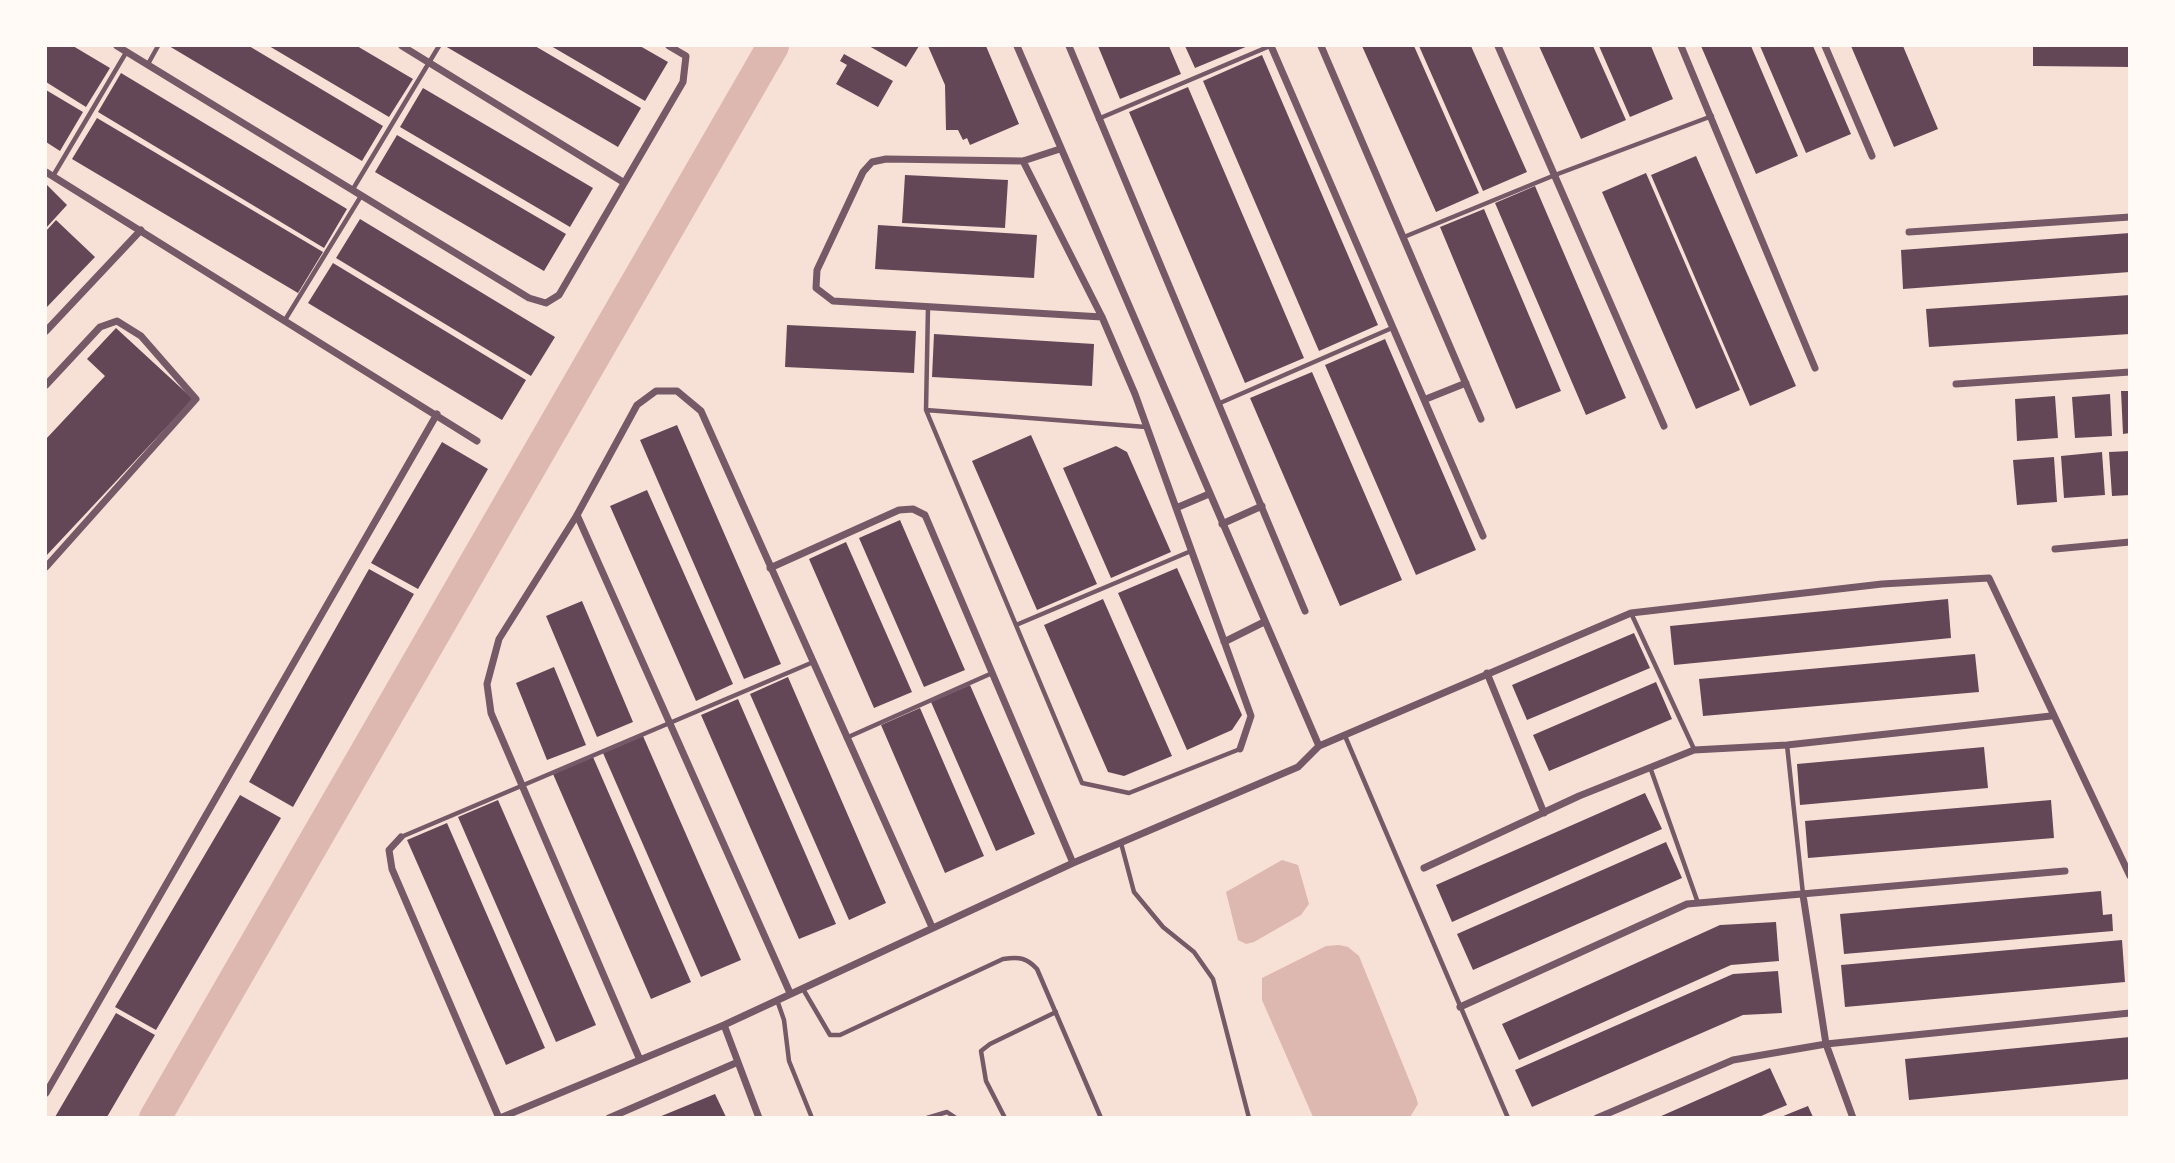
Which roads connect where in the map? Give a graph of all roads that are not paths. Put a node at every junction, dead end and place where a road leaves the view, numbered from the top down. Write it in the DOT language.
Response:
graph roads {
  1 [pos="117,46"];
  2 [pos="158,46"];
  3 [pos="402,46"];
  4 [pos="439,46"];
  5 [pos="669,46"];
  6 [pos="1017,46"];
  7 [pos="1069,46"];
  8 [pos="1271,46"];
  9 [pos="1321,46"];
  10 [pos="1498,46"];
  11 [pos="1681,46"];
  12 [pos="1825,46"];
  13 [pos="127,51"];
  14 [pos="429,62"];
  15 [pos="148,64"];
  16 [pos="1712,116"];
  17 [pos="1097,119"];
  18 [pos="1060,149"];
  19 [pos="1872,156"];
  20 [pos="1023,161"];
  21 [pos="1555,174"];
  22 [pos="49,175"];
  23 [pos="623,183"];
  24 [pos="353,189"];
  25 [pos="362,195"];
  26 [pos="2130,216"];
  27 [pos="141,230"];
  28 [pos="1909,232"];
  29 [pos="1404,237"];
  30 [pos="929,307"];
  31 [pos="1102,317"];
  32 [pos="285,320"];
  33 [pos="1393,328"];
  34 [pos="46,331"];
  35 [pos="1815,368"];
  36 [pos="2130,372"];
  37 [pos="1466,383"];
  38 [pos="46,384"];
  39 [pos="1956,384"];
  40 [pos="1426,400"];
  41 [pos="1220,403"];
  42 [pos="926,410"];
  43 [pos="437,415"];
  44 [pos="1481,419"];
  45 [pos="1664,426"];
  46 [pos="1146,427"];
  47 [pos="477,441"];
  48 [pos="1209,494"];
  49 [pos="1262,506"];
  50 [pos="1176,508"];
  51 [pos="577,516"];
  52 [pos="1222,524"];
  53 [pos="1483,536"];
  54 [pos="2130,542"];
  55 [pos="2055,549"];
  56 [pos="1191,551"];
  57 [pos="46,567"];
  58 [pos="770,568"];
  59 [pos="1305,611"];
  60 [pos="1632,613"];
  61 [pos="1264,622"];
  62 [pos="1016,625"];
  63 [pos="1224,642"];
  64 [pos="811,663"];
  65 [pos="1487,673"];
  66 [pos="990,674"];
  67 [pos="2051,716"];
  68 [pos="668,724"];
  69 [pos="1345,736"];
  70 [pos="845,738"];
  71 [pos="1787,745"];
  72 [pos="1319,746"];
  73 [pos="1240,749"];
  74 [pos="1694,750"];
  75 [pos="1650,766"];
  76 [pos="522,786"];
  77 [pos="1544,813"];
  78 [pos="401,837"];
  79 [pos="1121,843"];
  80 [pos="1073,863"];
  81 [pos="1424,868"];
  82 [pos="2065,871"];
  83 [pos="2130,876"];
  84 [pos="1803,895"];
  85 [pos="1698,903"];
  86 [pos="932,927"];
  87 [pos="802,988"];
  88 [pos="790,993"];
  89 [pos="777,1000"];
  90 [pos="1460,1007"];
  91 [pos="1056,1012"];
  92 [pos="2130,1013"];
  93 [pos="724,1025"];
  94 [pos="1826,1044"];
  95 [pos="640,1060"];
  96 [pos="738,1062"];
  97 [pos="46,1093"];
  98 [pos="499,1118"];
  99 [pos="610,1118"];
  100 [pos="759,1118"];
  101 [pos="812,1118"];
  102 [pos="928,1118"];
  103 [pos="956,1118"];
  104 [pos="1005,1118"];
  105 [pos="1101,1118"];
  106 [pos="1250,1118"];
  107 [pos="1508,1118"];
  108 [pos="1597,1118"];
  109 [pos="1853,1118"];
  1 -- 13 [label="street"];
  2 -- 15 [label="lane"];
  3 -- 14 [label="street"];
  4 -- 14 [label="lane"];
  5 -- 23 [label="street"];
  6 -- 18 [label="street"];
  7 -- 17 [label="street"];
  8 -- 17 [label="lane"];
  8 -- 33 [label="street"];
  9 -- 29 [label="street"];
  10 -- 21 [label="street"];
  11 -- 16 [label="street"];
  12 -- 19 [label="street"];
  13 -- 15 [label="street"];
  13 -- 22 [label="lane"];
  14 -- 23 [label="street"];
  14 -- 24 [label="lane"];
  15 -- 24 [label="street"];
  16 -- 21 [label="lane"];
  16 -- 35 [label="street"];
  17 -- 41 [label="street"];
  18 -- 20 [label="street"];
  18 -- 48 [label="street"];
  20 -- 30 [label="street"];
  20 -- 31 [label="street"];
  21 -- 29 [label="lane"];
  21 -- 45 [label="street"];
  22 -- 27 [label="street"];
  23 -- 25 [label="street"];
  24 -- 25 [label="street"];
  25 -- 32 [label="lane"];
  26 -- 28 [label="street"];
  27 -- 32 [label="street"];
  27 -- 34 [label="street"];
  29 -- 37 [label="street"];
  30 -- 31 [label="street"];
  30 -- 42 [label="lane"];
  31 -- 46 [label="street"];
  32 -- 43 [label="street"];
  33 -- 40 [label="street"];
  33 -- 41 [label="lane"];
  36 -- 39 [label="street"];
  37 -- 40 [label="street"];
  37 -- 44 [label="street"];
  38 -- 57 [label="street"];
  40 -- 53 [label="street"];
  41 -- 49 [label="street"];
  42 -- 46 [label="lane"];
  42 -- 62 [label="lane"];
  43 -- 47 [label="street"];
  43 -- 97 [label="street"];
  46 -- 50 [label="street"];
  48 -- 50 [label="street"];
  48 -- 52 [label="street"];
  49 -- 52 [label="street"];
  49 -- 59 [label="street"];
  50 -- 56 [label="street"];
  51 -- 58 [label="street"];
  51 -- 68 [label="street"];
  51 -- 76 [label="street"];
  52 -- 61 [label="street"];
  54 -- 55 [label="street"];
  56 -- 62 [label="lane"];
  56 -- 63 [label="street"];
  58 -- 64 [label="street"];
  58 -- 66 [label="street"];
  60 -- 65 [label="street"];
  60 -- 67 [label="street"];
  60 -- 74 [label="lane"];
  61 -- 63 [label="street"];
  61 -- 72 [label="street"];
  62 -- 73 [label="lane"];
  63 -- 73 [label="street"];
  64 -- 68 [label="lane"];
  64 -- 70 [label="street"];
  65 -- 69 [label="street"];
  65 -- 77 [label="street"];
  66 -- 70 [label="lane"];
  66 -- 80 [label="street"];
  67 -- 71 [label="street"];
  67 -- 83 [label="street"];
  68 -- 76 [label="lane"];
  68 -- 88 [label="street"];
  69 -- 72 [label="street"];
  69 -- 90 [label="lane"];
  70 -- 86 [label="street"];
  71 -- 74 [label="street"];
  71 -- 84 [label="lane"];
  72 -- 79 [label="street"];
  74 -- 75 [label="street"];
  75 -- 77 [label="street"];
  75 -- 85 [label="lane"];
  76 -- 78 [label="lane"];
  76 -- 95 [label="street"];
  77 -- 81 [label="street"];
  78 -- 98 [label="street"];
  79 -- 80 [label="street"];
  79 -- 106 [label="lane"];
  80 -- 86 [label="street"];
  82 -- 84 [label="street"];
  84 -- 85 [label="street"];
  84 -- 94 [label="street"];
  85 -- 90 [label="street"];
  86 -- 87 [label="street"];
  87 -- 88 [label="street"];
  87 -- 91 [label="lane"];
  88 -- 89 [label="street"];
  89 -- 93 [label="street"];
  89 -- 101 [label="lane"];
  90 -- 107 [label="lane"];
  91 -- 104 [label="lane"];
  91 -- 105 [label="lane"];
  92 -- 94 [label="street"];
  93 -- 95 [label="street"];
  93 -- 96 [label="street"];
  94 -- 108 [label="street"];
  94 -- 109 [label="street"];
  95 -- 98 [label="street"];
  96 -- 99 [label="street"];
  96 -- 100 [label="street"];
  102 -- 103 [label="lane"];
}
